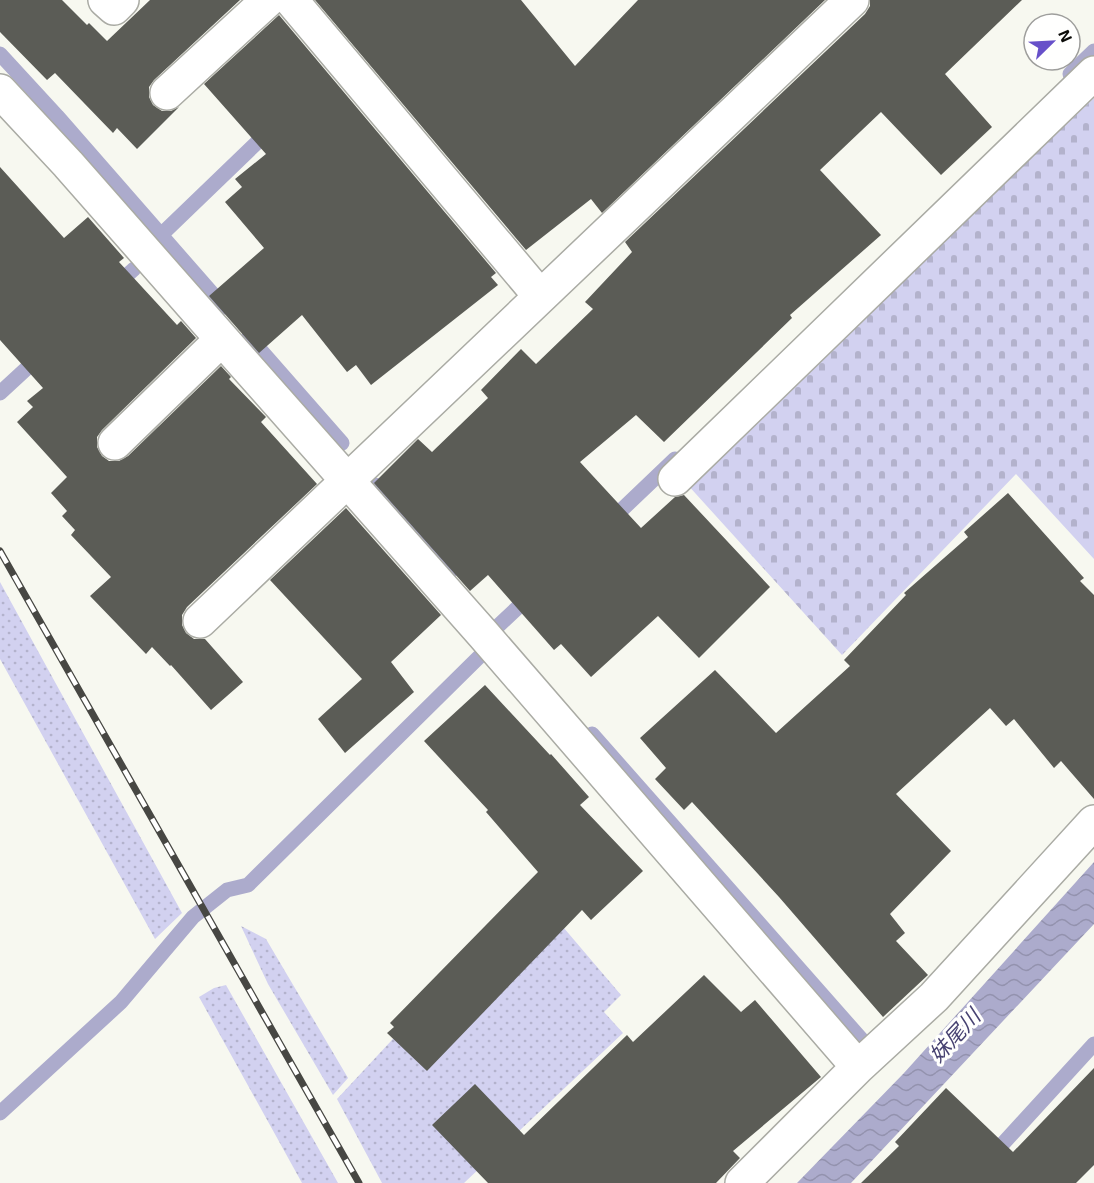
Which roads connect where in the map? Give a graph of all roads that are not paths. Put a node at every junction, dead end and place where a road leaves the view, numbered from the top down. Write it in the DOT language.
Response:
graph roads {
  1 [pos="105,0"];
  2 [pos="122,0"];
  3 [pos="268,0"];
  4 [pos="291,0"];
  5 [pos="852,0"];
  6 [pos="1094,73"];
  7 [pos="0,91"];
  8 [pos="167,93"];
  9 [pos="540,296"];
  10 [pos="222,339"];
  11 [pos="116,443"];
  12 [pos="675,479"];
  13 [pos="347,480"];
  14 [pos="200,621"];
  15 [pos="1094,822"];
  16 [pos="858,1066"];
  17 [pos="742,1183"];
  1 -- 2 [label="street"];
  3 -- 8 [label="street"];
  4 -- 9 [label="street"];
  5 -- 9 [label="street"];
  6 -- 12 [label="street"];
  7 -- 10 [label="street"];
  9 -- 13 [label="street"];
  10 -- 11 [label="street"];
  10 -- 13 [label="street"];
  13 -- 14 [label="street"];
  13 -- 16 [label="street"];
  15 -- 16 [label="street"];
  16 -- 17 [label="street"];
}
